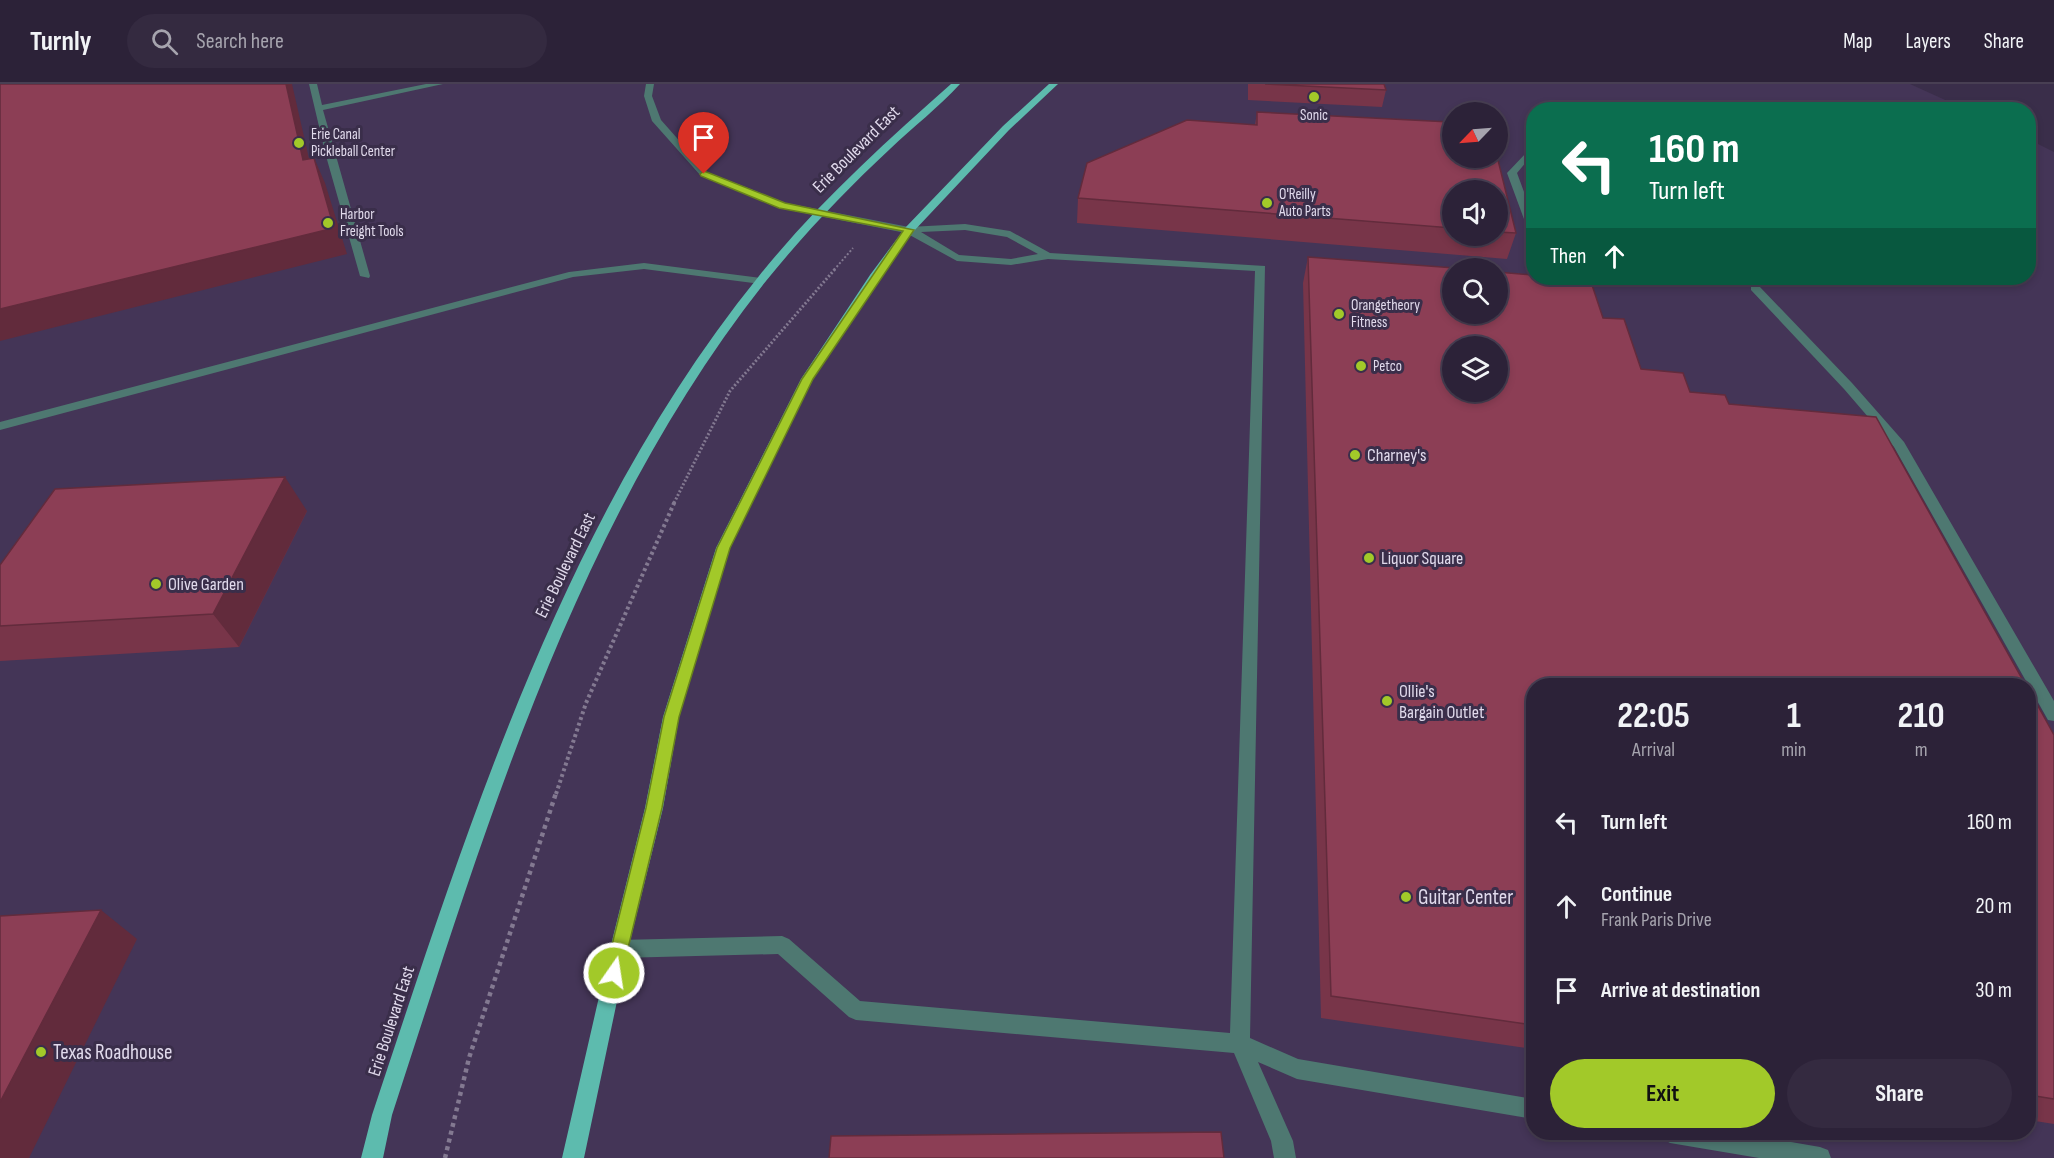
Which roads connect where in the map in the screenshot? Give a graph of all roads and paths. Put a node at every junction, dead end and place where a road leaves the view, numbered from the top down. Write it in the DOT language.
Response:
graph roads {
  1 [pos="313,84"];
  2 [pos="439,84"];
  3 [pos="650,84"];
  4 [pos="956,84"];
  5 [pos="1054,84"];
  6 [pos="318,108"];
  7 [pos="1526,157"];
  8 [pos="1526,210"];
  9 [pos="821,214"];
  10 [pos="881,224"];
  11 [pos="909,230"];
  12 [pos="1048,256"];
  13 [pos="365,276"];
  14 [pos="761,281"];
  15 [pos="1755,288"];
  16 [pos="0,426"];
  17 [pos="2033,678"];
  18 [pos="2036,684"];
  19 [pos="2054,715"];
  20 [pos="619,949"];
  21 [pos="1240,1044"];
  22 [pos="1526,1108"];
  23 [pos="1716,1140"];
  24 [pos="372,1158"];
  25 [pos="445,1158"];
  26 [pos="573,1158"];
  27 [pos="1284,1158"];
  28 [pos="1820,1158"];
  1 -- 6 [label="street"];
  2 -- 6 [label="street"];
  3 -- 9 [label="street"];
  4 -- 9 [label="main road, Erie Boulevard East"];
  5 -- 11 [label="main road"];
  6 -- 13 [label="street"];
  7 -- 8 [label="street"];
  9 -- 10 [label="street"];
  9 -- 14 [label="main road, Erie Boulevard East"];
  10 -- 11 [label="street"];
  10 -- 25 [label="path"];
  11 -- 12 [label="street"];
  11 -- 12 [label="street"];
  11 -- 20 [label="main road"];
  12 -- 21 [label="street"];
  14 -- 16 [label="street"];
  14 -- 24 [label="main road, Erie Boulevard East"];
  15 -- 17 [label="street"];
  18 -- 19 [label="street"];
  20 -- 21 [label="street"];
  20 -- 26 [label="main road"];
  21 -- 22 [label="street"];
  21 -- 27 [label="street"];
  23 -- 28 [label="street"];
}
